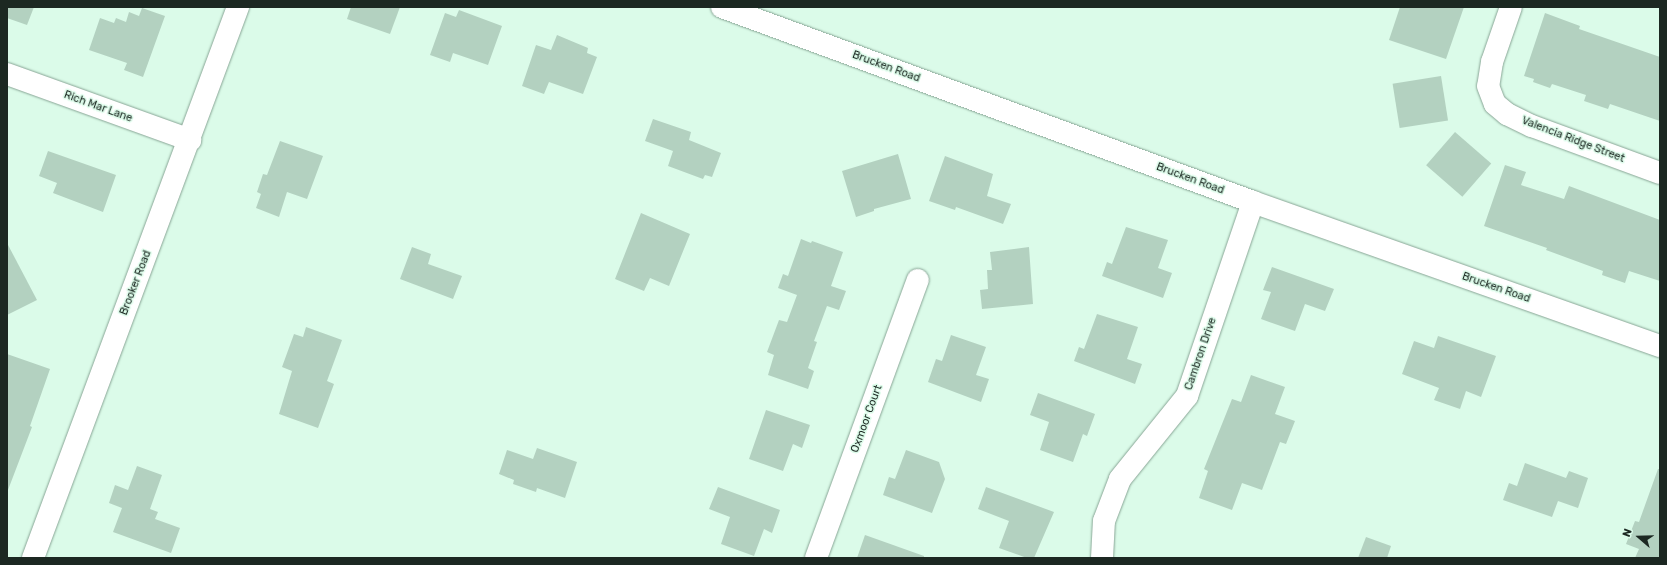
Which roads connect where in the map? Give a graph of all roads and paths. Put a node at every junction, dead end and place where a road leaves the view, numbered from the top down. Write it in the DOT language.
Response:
graph roads {
  1 [pos="238,7"];
  2 [pos="722,7"];
  3 [pos="1511,7"];
  4 [pos="7,74"];
  5 [pos="190,140"];
  6 [pos="1660,172"];
  7 [pos="1253,202"];
  8 [pos="918,280"];
  9 [pos="1660,346"];
  10 [pos="33,558"];
  11 [pos="816,558"];
  12 [pos="1102,558"];
  1 -- 5 [label="street, Brooker Road"];
  2 -- 7 [label="street, Brucken Road"];
  3 -- 6 [label="street, Valencia Ridge Street"];
  4 -- 5 [label="street, Rich Mar Lane"];
  5 -- 10 [label="street, Brooker Road"];
  7 -- 9 [label="street, Brucken Road"];
  7 -- 12 [label="street, Cambron Drive"];
  8 -- 11 [label="street, Oxmoor Court"];
}
